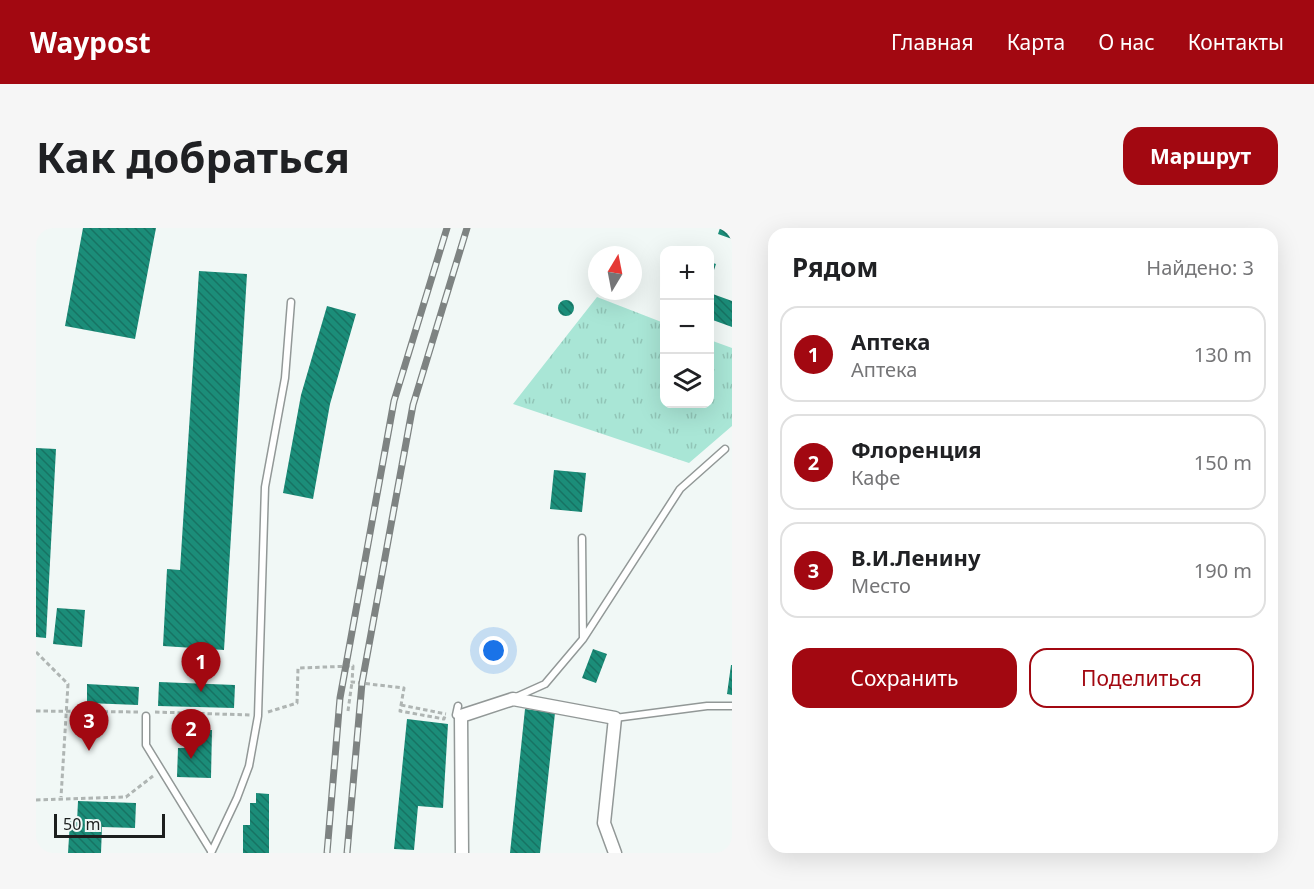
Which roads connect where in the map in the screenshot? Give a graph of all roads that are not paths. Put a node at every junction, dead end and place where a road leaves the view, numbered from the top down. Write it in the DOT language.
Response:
graph roads {
  1 [pos="291,302"];
  2 [pos="724,448"];
  3 [pos="582,538"];
  4 [pos="583,639"];
  5 [pos="513,699"];
  6 [pos="732,706"];
  7 [pos="146,716"];
  8 [pos="615,718"];
  9 [pos="211,852"];
  10 [pos="462,853"];
  11 [pos="615,853"];
  1 -- 9 [label="lane"];
  2 -- 4 [label="lane"];
  3 -- 4 [label="lane"];
  4 -- 5 [label="lane"];
  5 -- 8 [label="street"];
  5 -- 10 [label="street"];
  6 -- 8 [label="lane"];
  7 -- 9 [label="lane"];
  8 -- 11 [label="street"];
}
